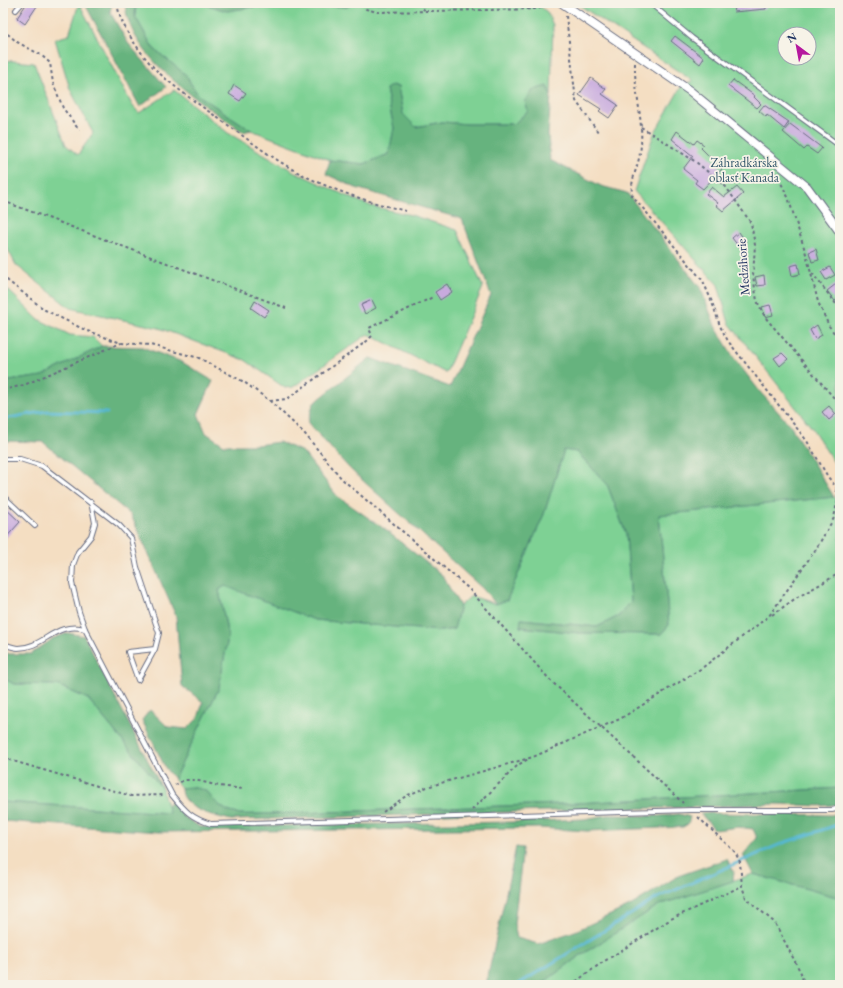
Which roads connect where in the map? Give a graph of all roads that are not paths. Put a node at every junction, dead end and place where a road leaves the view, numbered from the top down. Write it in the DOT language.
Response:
graph roads {
  1 [pos="22,3"];
  2 [pos="563,3"];
  3 [pos="650,3"];
  4 [pos="16,10"];
  5 [pos="840,146"];
  6 [pos="840,232"];
  7 [pos="3,459"];
  8 [pos="3,496"];
  9 [pos="91,502"];
  10 [pos="35,526"];
  11 [pos="85,629"];
  12 [pos="3,644"];
  13 [pos="155,649"];
  14 [pos="840,808"];
  1 -- 4 [label="lane"];
  2 -- 6 [label="street"];
  3 -- 5 [label="lane"];
  7 -- 9 [label="lane"];
  8 -- 10 [label="lane"];
  9 -- 11 [label="lane"];
  9 -- 13 [label="lane"];
  11 -- 12 [label="lane"];
  11 -- 14 [label="lane"];
  13 -- 13 [label="lane"];
}
